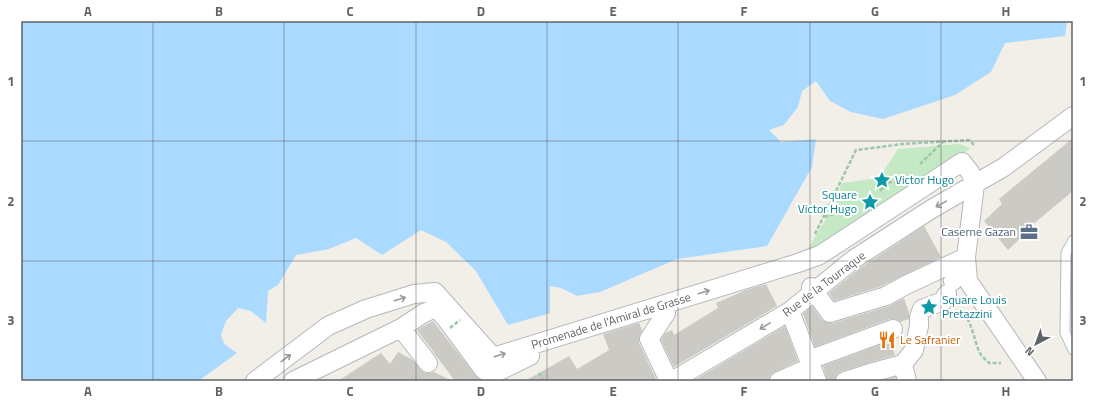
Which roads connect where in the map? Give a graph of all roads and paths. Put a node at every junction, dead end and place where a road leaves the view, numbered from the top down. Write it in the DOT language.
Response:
graph roads {
  1 [pos="1073,116"];
  2 [pos="944,141"];
  3 [pos="977,149"];
  4 [pos="917,167"];
  5 [pos="972,179"];
  6 [pos="902,183"];
  7 [pos="877,195"];
  8 [pos="856,208"];
  9 [pos="823,217"];
  10 [pos="814,236"];
  11 [pos="1073,240"];
  12 [pos="966,257"];
  13 [pos="812,289"];
  14 [pos="947,292"];
  15 [pos="790,311"];
  16 [pos="666,312"];
  17 [pos="400,328"];
  18 [pos="893,329"];
  19 [pos="1073,350"];
  20 [pos="530,356"];
  21 [pos="428,363"];
  22 [pos="989,363"];
  23 [pos="813,369"];
  24 [pos="905,373"];
  25 [pos="274,375"];
  26 [pos="255,381"];
  27 [pos="293,381"];
  28 [pos="668,381"];
  29 [pos="672,381"];
  30 [pos="779,381"];
  31 [pos="846,381"];
  32 [pos="1037,381"];
  1 -- 5 [label="street, Rue de la Tourraque"];
  2 -- 3 [label="path"];
  2 -- 4 [label="path"];
  2 -- 9 [label="path"];
  5 -- 12 [label="street"];
  5 -- 13 [label="street, Rue de la Tourraque, one-way"];
  25 -- 5 [label="street, Promenade de l'Amiral de Grasse, one-way"];
  6 -- 7 [label="path"];
  8 -- 9 [label="path"];
  9 -- 10 [label="path"];
  11 -- 19 [label="lane"];
  12 -- 13 [label="street"];
  12 -- 14 [label="street"];
  12 -- 32 [label="street"];
  13 -- 15 [label="street, Rue de la Tourraque"];
  14 -- 22 [label="path"];
  14 -- 24 [label="street"];
  15 -- 23 [label="street"];
  15 -- 29 [label="street, Rue de la Tourraque, one-way"];
  16 -- 28 [label="street"];
  17 -- 20 [label="street"];
  17 -- 21 [label="street"];
  17 -- 27 [label="street"];
  18 -- 23 [label="street"];
  23 -- 30 [label="street"];
  24 -- 31 [label="street"];
  25 -- 26 [label="street, Promenade de l'Amiral de Grasse"];
}
